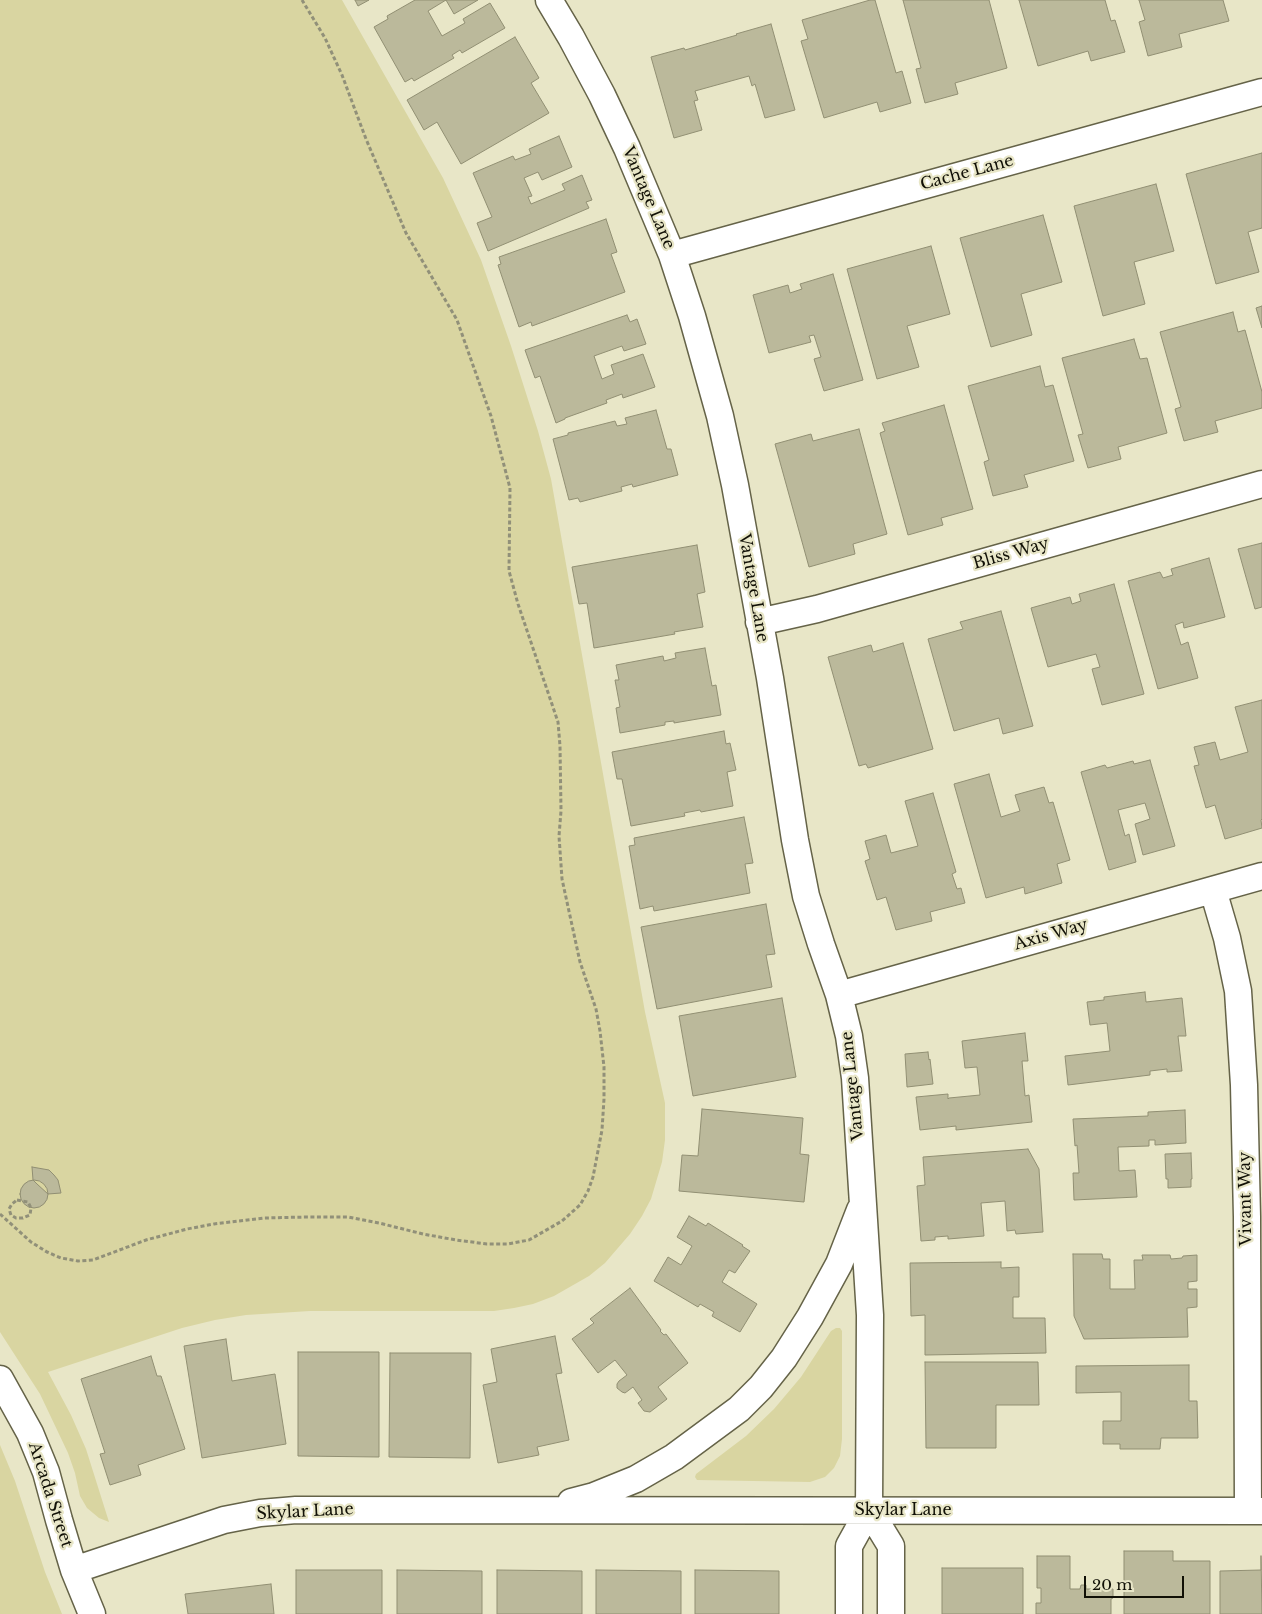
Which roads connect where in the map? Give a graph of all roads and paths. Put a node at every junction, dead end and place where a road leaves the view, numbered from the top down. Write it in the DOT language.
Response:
graph roads {
  1 [pos="302,0"];
  2 [pos="550,0"];
  3 [pos="1262,92"];
  4 [pos="672,255"];
  5 [pos="1262,484"];
  6 [pos="759,622"];
  7 [pos="1262,876"];
  8 [pos="1213,890"];
  9 [pos="839,995"];
  10 [pos="863,1202"];
  11 [pos="0,1214"];
  12 [pos="11,1215"];
  13 [pos="6,1221"];
  14 [pos="0,1380"];
  15 [pos="761,1387"];
  16 [pos="544,1510"];
  17 [pos="869,1510"];
  18 [pos="1255,1511"];
  19 [pos="74,1570"];
  20 [pos="92,1614"];
  21 [pos="849,1614"];
  22 [pos="891,1614"];
  1 -- 13 [label="path"];
  2 -- 4 [label="street, Vantage Lane"];
  3 -- 4 [label="street, Cache Lane"];
  4 -- 6 [label="street, Vantage Lane"];
  5 -- 6 [label="street, Bliss Way"];
  6 -- 9 [label="street, Vantage Lane"];
  7 -- 8 [label="street, Axis Way"];
  8 -- 9 [label="street, Axis Way"];
  8 -- 18 [label="street, Vivant Way"];
  9 -- 10 [label="street, Vantage Lane"];
  10 -- 15 [label="street, Vantage Lane"];
  10 -- 17 [label="street, Vantage Lane"];
  11 -- 13 [label="path"];
  12 -- 12 [label="path"];
  12 -- 13 [label="path"];
  14 -- 19 [label="street, Arcada Street"];
  15 -- 16 [label="street, Skylar Lane"];
  16 -- 17 [label="street, Skylar Lane"];
  16 -- 19 [label="street, Skylar Lane"];
  17 -- 18 [label="street, Skylar Lane"];
  17 -- 21 [label="street, Vantage Lane"];
  17 -- 22 [label="street"];
  19 -- 20 [label="street, Arcada Street"];
}
